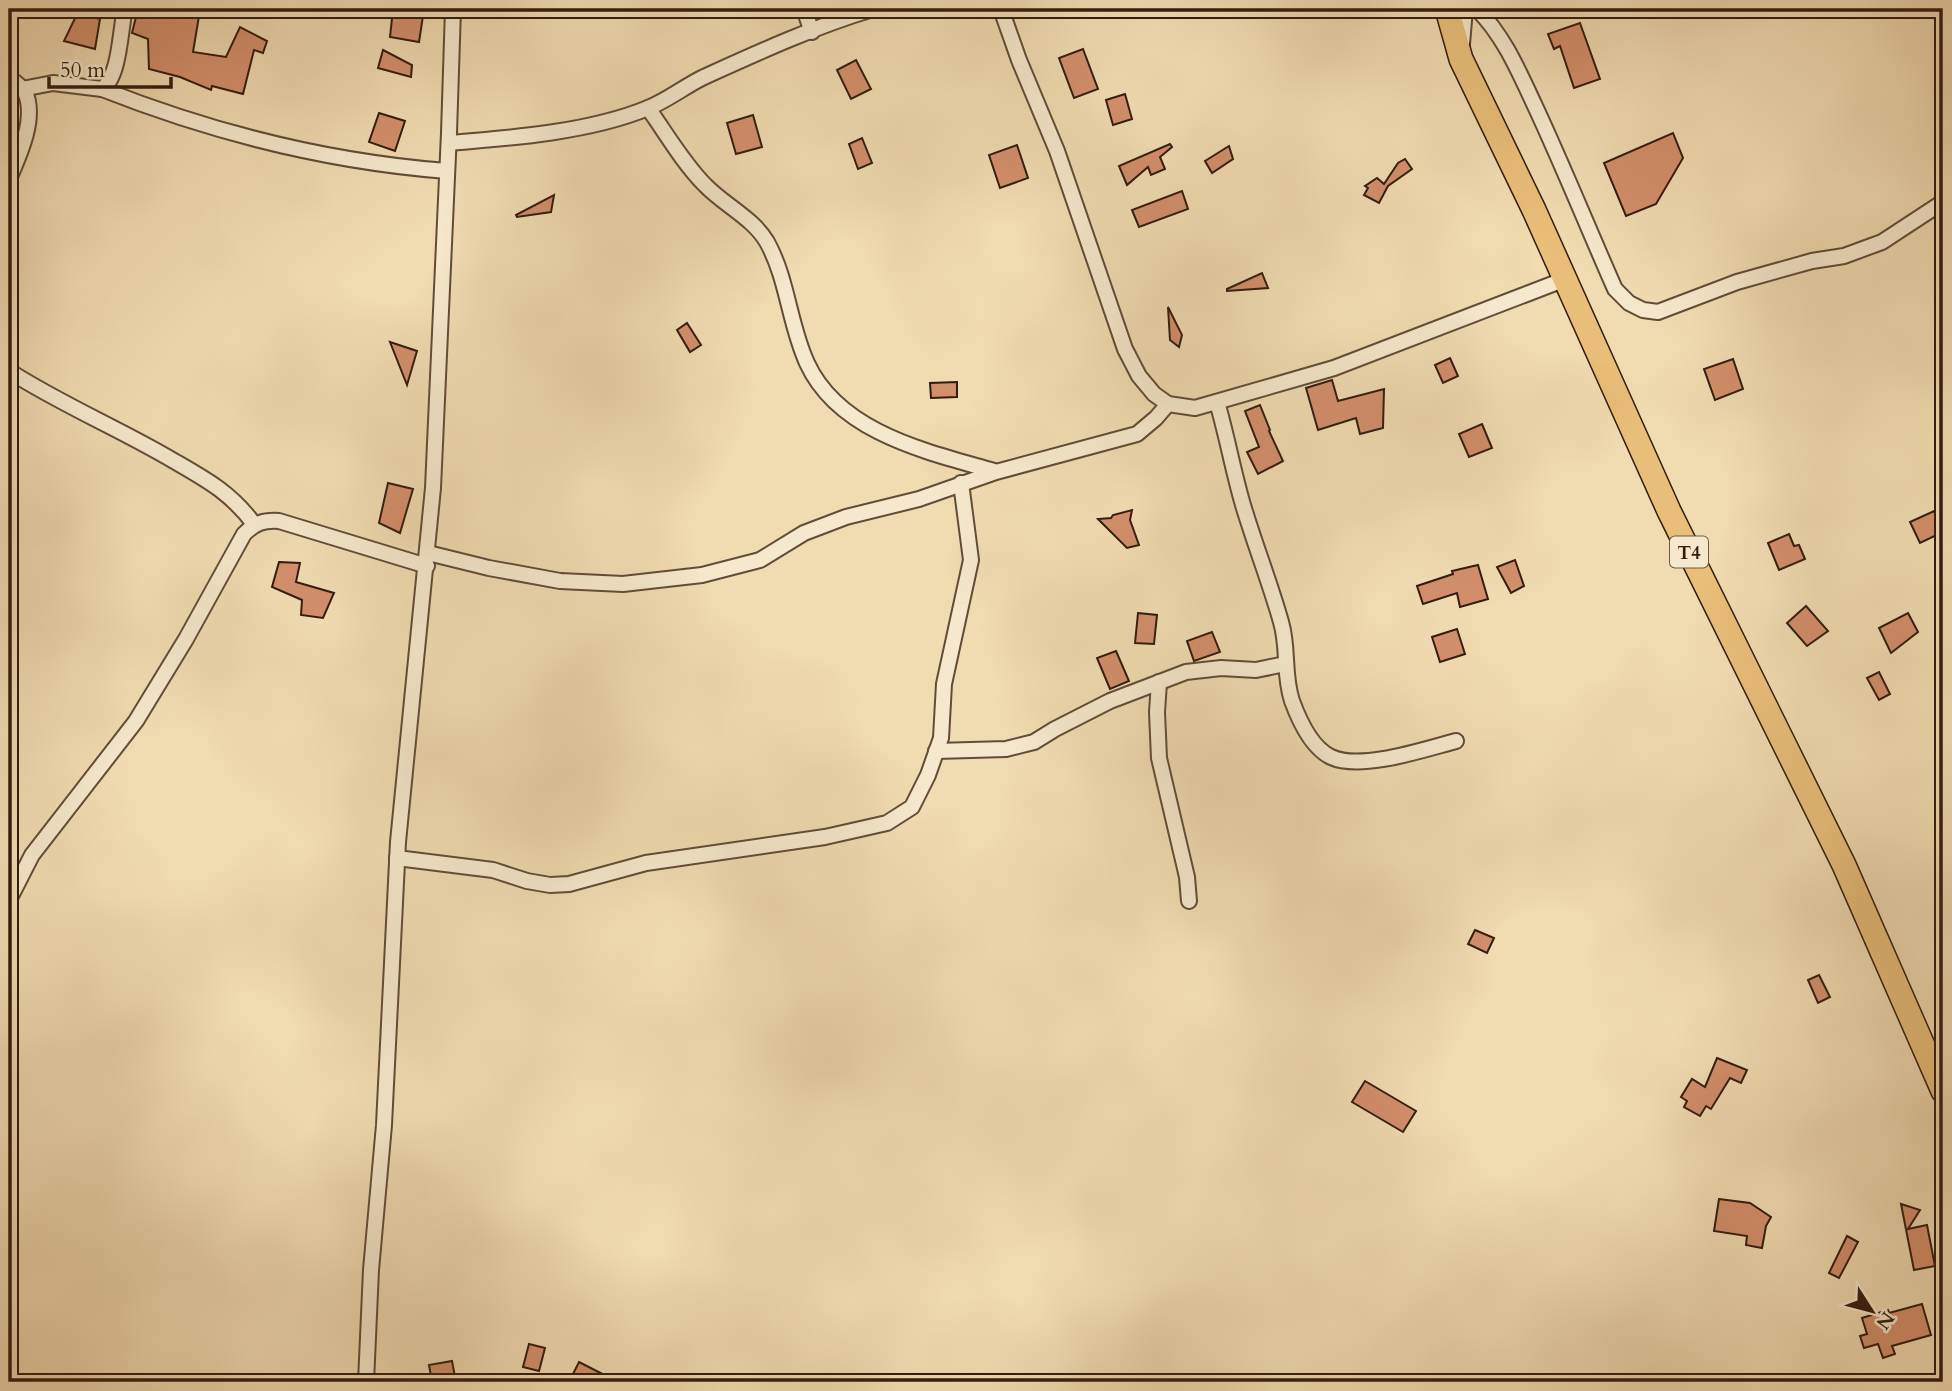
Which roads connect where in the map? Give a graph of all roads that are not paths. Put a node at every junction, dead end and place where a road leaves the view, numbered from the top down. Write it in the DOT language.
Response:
graph roads {
  1 [pos="125,9"];
  2 [pos="453,9"];
  3 [pos="804,9"];
  4 [pos="873,9"];
  5 [pos="1002,9"];
  6 [pos="1447,9"];
  7 [pos="1465,9"];
  8 [pos="1477,9"];
  9 [pos="812,32"];
  10 [pos="1461,59"];
  11 [pos="9,76"];
  12 [pos="22,89"];
  13 [pos="102,89"];
  14 [pos="648,108"];
  15 [pos="449,143"];
  16 [pos="447,171"];
  17 [pos="9,179"];
  18 [pos="1943,202"];
  19 [pos="1563,280"];
  20 [pos="9,370"];
  21 [pos="1217,402"];
  22 [pos="1167,404"];
  23 [pos="996,472"];
  24 [pos="961,483"];
  25 [pos="254,524"];
  26 [pos="427,559"];
  27 [pos="1285,664"];
  28 [pos="1159,681"];
  29 [pos="1456,741"];
  30 [pos="936,751"];
  31 [pos="397,858"];
  32 [pos="9,900"];
  33 [pos="1189,901"];
  34 [pos="1943,1091"];
  35 [pos="366,1382"];
  1 -- 13 [label="street"];
  2 -- 15 [label="street"];
  3 -- 9 [label="street"];
  4 -- 9 [label="street"];
  5 -- 22 [label="street"];
  6 -- 10 [label="highway, T4"];
  7 -- 10 [label="street"];
  8 -- 18 [label="street"];
  9 -- 14 [label="street"];
  10 -- 19 [label="highway, T4"];
  11 -- 12 [label="street"];
  12 -- 13 [label="street"];
  12 -- 17 [label="street"];
  13 -- 16 [label="street"];
  14 -- 15 [label="street"];
  14 -- 23 [label="street"];
  15 -- 16 [label="street"];
  16 -- 26 [label="street"];
  19 -- 21 [label="street"];
  19 -- 34 [label="highway, T4"];
  20 -- 25 [label="street"];
  21 -- 22 [label="street"];
  21 -- 27 [label="street"];
  22 -- 23 [label="street"];
  23 -- 24 [label="street"];
  24 -- 26 [label="street"];
  24 -- 30 [label="street"];
  25 -- 26 [label="street"];
  25 -- 32 [label="street"];
  26 -- 31 [label="street"];
  27 -- 28 [label="street"];
  27 -- 29 [label="street"];
  28 -- 30 [label="street"];
  28 -- 33 [label="street"];
  30 -- 31 [label="street"];
  31 -- 35 [label="street"];
}
